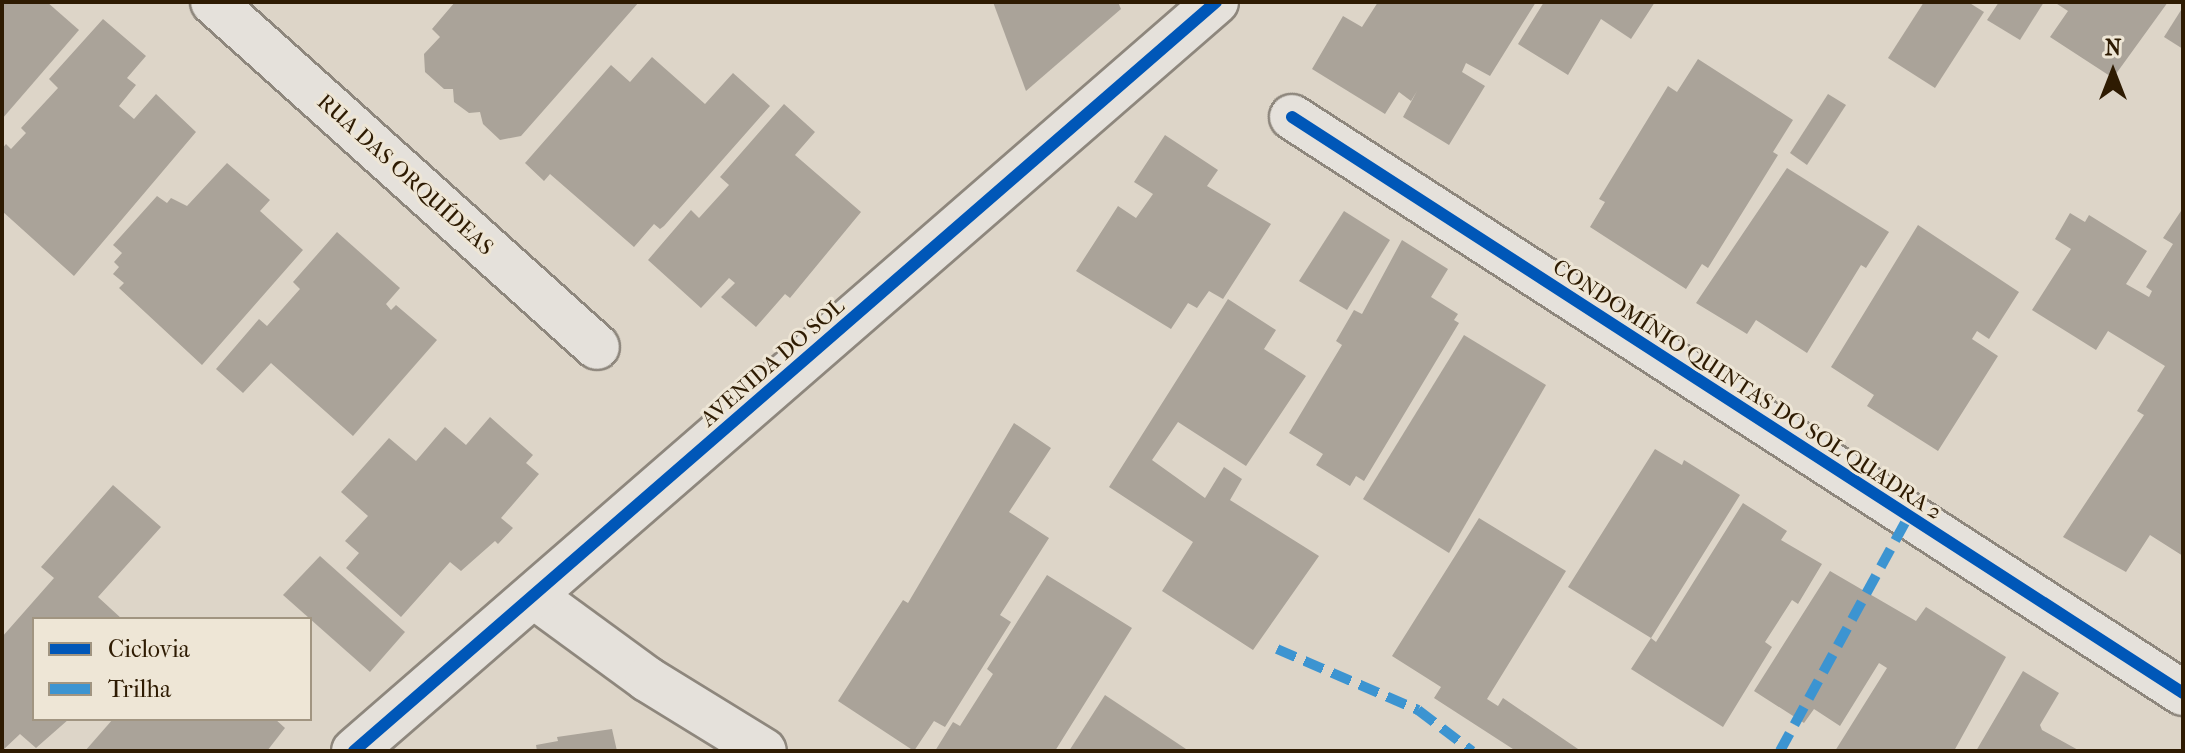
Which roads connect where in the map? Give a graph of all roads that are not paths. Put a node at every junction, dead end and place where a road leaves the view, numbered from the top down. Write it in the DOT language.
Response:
graph roads {
  1 [pos="213,2"];
  2 [pos="1216,2"];
  3 [pos="1292,117"];
  4 [pos="597,347"];
  5 [pos="535,597"];
  6 [pos="2183,693"];
  7 [pos="354,751"];
  8 [pos="764,751"];
  1 -- 4 [label="street, RUA DAS ORQUÍDEAS"];
  2 -- 5 [label="street, AVENIDA DO SOL"];
  3 -- 6 [label="street, CONDOMÍNIO QUINTAS DO SOL QUADRA 2"];
  5 -- 7 [label="street, AVENIDA DO SOL"];
  5 -- 8 [label="street"];
}
